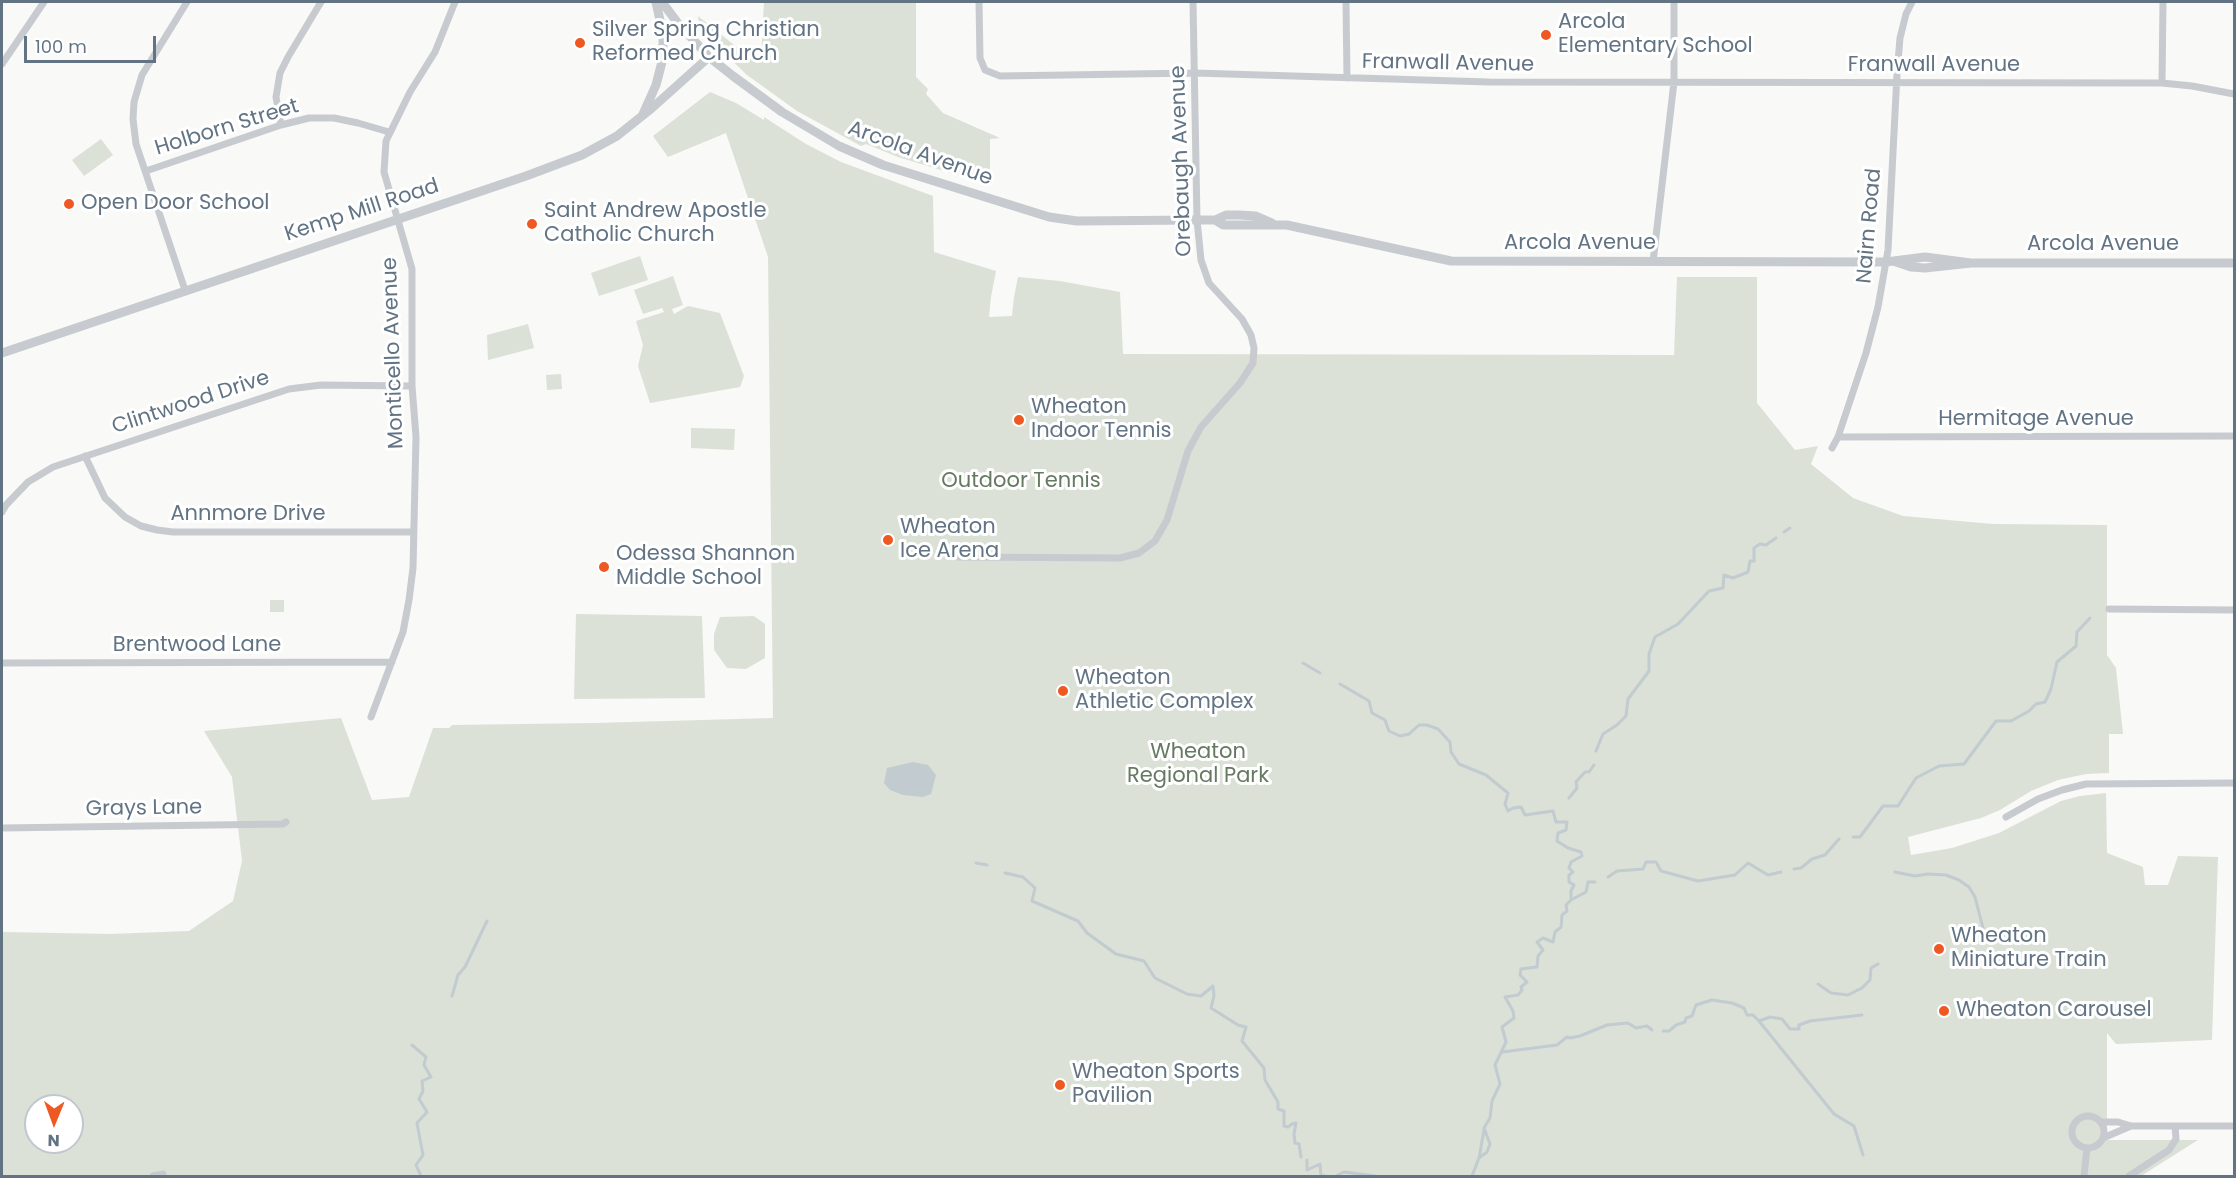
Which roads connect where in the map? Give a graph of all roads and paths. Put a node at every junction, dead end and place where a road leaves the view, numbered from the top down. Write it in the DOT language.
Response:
graph roads {
  1 [pos="44,2"];
  2 [pos="187,2"];
  3 [pos="321,2"];
  4 [pos="455,2"];
  5 [pos="656,2"];
  6 [pos="662,2"];
  7 [pos="979,2"];
  8 [pos="1193,2"];
  9 [pos="1346,2"];
  10 [pos="1674,2"];
  11 [pos="1912,2"];
  12 [pos="2163,2"];
  13 [pos="709,57"];
  14 [pos="2,64"];
  15 [pos="1195,73"];
  16 [pos="1347,78"];
  17 [pos="1674,82"];
  18 [pos="1896,82"];
  19 [pos="2162,83"];
  20 [pos="2235,94"];
  21 [pos="642,116"];
  22 [pos="281,125"];
  23 [pos="389,132"];
  24 [pos="146,171"];
  25 [pos="397,219"];
  26 [pos="1197,220"];
  27 [pos="1653,262"];
  28 [pos="1889,262"];
  29 [pos="2235,263"];
  30 [pos="185,290"];
  31 [pos="2,353"];
  32 [pos="412,386"];
  33 [pos="1838,436"];
  34 [pos="2235,436"];
  35 [pos="1832,448"];
  36 [pos="85,456"];
  37 [pos="2,512"];
  38 [pos="412,532"];
  39 [pos="958,557"];
  40 [pos="2109,609"];
  41 [pos="2235,610"];
  42 [pos="392,662"];
  43 [pos="2,663"];
  44 [pos="371,717"];
  45 [pos="2235,783"];
  46 [pos="2007,817"];
  47 [pos="286,822"];
  48 [pos="2,828"];
  49 [pos="2101,1122"];
  50 [pos="2131,1126"];
  51 [pos="2175,1126"];
  52 [pos="2235,1126"];
  53 [pos="2103,1138"];
  54 [pos="2087,1148"];
  55 [pos="163,1174"];
  56 [pos="153,1176"];
  57 [pos="2084,1176"];
  58 [pos="2129,1176"];
  1 -- 14 [label="street"];
  2 -- 24 [label="street"];
  3 -- 22 [label="street"];
  4 -- 23 [label="street, Monticello Avenue"];
  5 -- 21 [label="street"];
  6 -- 13 [label="street, Arcola Avenue"];
  7 -- 15 [label="street, Franwall Avenue"];
  8 -- 15 [label="street, Orebaugh Avenue"];
  9 -- 16 [label="street"];
  10 -- 17 [label="street"];
  11 -- 18 [label="street, Nairn Road"];
  12 -- 19 [label="street"];
  13 -- 21 [label="street, Kemp Mill Road"];
  13 -- 26 [label="street, Arcola Avenue"];
  15 -- 16 [label="street, Franwall Avenue"];
  15 -- 26 [label="street, Orebaugh Avenue"];
  16 -- 17 [label="street, Franwall Avenue"];
  17 -- 18 [label="street, Franwall Avenue"];
  17 -- 27 [label="street"];
  18 -- 19 [label="street, Franwall Avenue"];
  18 -- 28 [label="street, Nairn Road"];
  19 -- 20 [label="street, Franwall Avenue"];
  21 -- 25 [label="street, Kemp Mill Road"];
  22 -- 23 [label="street, Holborn Street"];
  22 -- 24 [label="street, Holborn Street"];
  23 -- 25 [label="street, Monticello Avenue"];
  24 -- 30 [label="street"];
  25 -- 30 [label="street, Kemp Mill Road"];
  25 -- 32 [label="street, Monticello Avenue"];
  26 -- 27 [label="street, Arcola Avenue"];
  26 -- 39 [label="street, Orebaugh Avenue"];
  27 -- 28 [label="street, Arcola Avenue"];
  28 -- 29 [label="street, Arcola Avenue"];
  28 -- 33 [label="street, Nairn Road"];
  30 -- 31 [label="street, Kemp Mill Road"];
  32 -- 36 [label="street, Clintwood Drive"];
  32 -- 38 [label="street, Monticello Avenue"];
  33 -- 34 [label="street, Hermitage Avenue"];
  33 -- 35 [label="street, Nairn Road"];
  36 -- 37 [label="street, Clintwood Drive"];
  36 -- 38 [label="street, Annmore Drive"];
  38 -- 42 [label="street, Monticello Avenue"];
  40 -- 41 [label="street"];
  42 -- 43 [label="street, Brentwood Lane"];
  42 -- 44 [label="street, Monticello Avenue"];
  45 -- 46 [label="street"];
  47 -- 48 [label="street, Grays Lane"];
  49 -- 50 [label="street"];
  49 -- 53 [label="street"];
  49 -- 54 [label="street"];
  50 -- 51 [label="street"];
  50 -- 53 [label="street"];
  51 -- 52 [label="street"];
  51 -- 58 [label="street"];
  53 -- 54 [label="street"];
  54 -- 57 [label="street"];
  55 -- 56 [label="street"];
}
